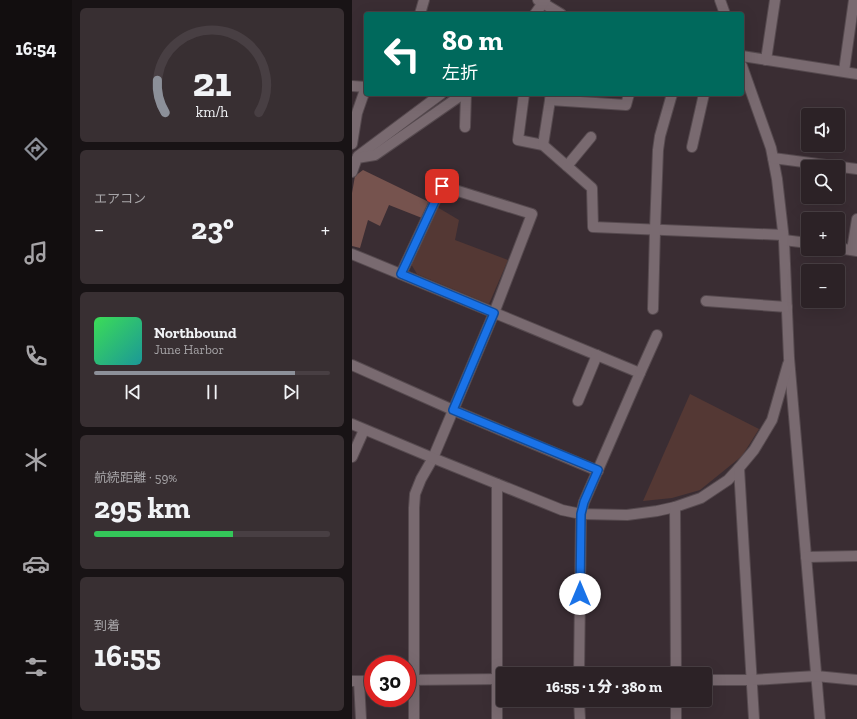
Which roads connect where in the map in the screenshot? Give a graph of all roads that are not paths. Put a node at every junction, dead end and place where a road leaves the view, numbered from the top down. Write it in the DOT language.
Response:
graph roads {
  1 [pos="424,0"];
  2 [pos="720,0"];
  3 [pos="775,0"];
  4 [pos="854,0"];
  5 [pos="543,1"];
  6 [pos="421,12"];
  7 [pos="536,12"];
  8 [pos="559,12"];
  9 [pos="724,12"];
  10 [pos="744,56"];
  11 [pos="766,60"];
  12 [pos="844,71"];
  13 [pos="744,72"];
  14 [pos="857,74"];
  15 [pos="352,86"];
  16 [pos="364,87"];
  17 [pos="364,92"];
  18 [pos="439,96"];
  19 [pos="459,96"];
  20 [pos="466,96"];
  21 [pos="524,96"];
  22 [pos="629,96"];
  23 [pos="671,96"];
  24 [pos="704,96"];
  25 [pos="551,97"];
  26 [pos="465,127"];
  27 [pos="591,137"];
  28 [pos="352,144"];
  29 [pos="543,145"];
  30 [pos="692,147"];
  31 [pos="353,157"];
  32 [pos="773,158"];
  33 [pos="567,166"];
  34 [pos="857,169"];
  35 [pos="352,172"];
  36 [pos="857,219"];
  37 [pos="655,230"];
  38 [pos="784,237"];
  39 [pos="801,241"];
  40 [pos="845,249"];
  41 [pos="855,250"];
  42 [pos="352,254"];
  43 [pos="401,274"];
  44 [pos="706,301"];
  45 [pos="787,307"];
  46 [pos="653,309"];
  47 [pos="494,313"];
  48 [pos="657,335"];
  49 [pos="597,355"];
  50 [pos="789,358"];
  51 [pos="352,365"];
  52 [pos="640,373"];
  53 [pos="578,401"];
  54 [pos="453,410"];
  55 [pos="352,424"];
  56 [pos="364,430"];
  57 [pos="352,457"];
  58 [pos="433,458"];
  59 [pos="740,468"];
  60 [pos="598,470"];
  61 [pos="497,484"];
  62 [pos="675,507"];
  63 [pos="581,514"];
  64 [pos="857,556"];
  65 [pos="806,557"];
  66 [pos="411,655"];
  67 [pos="500,667"];
  68 [pos="579,667"];
  69 [pos="676,667"];
  70 [pos="816,676"];
  71 [pos="496,679"];
  72 [pos="416,680"];
  73 [pos="712,680"];
  74 [pos="752,680"];
  75 [pos="857,680"];
  76 [pos="355,681"];
  77 [pos="413,707"];
  78 [pos="497,707"];
  79 [pos="580,707"];
  80 [pos="676,707"];
  81 [pos="361,719"];
  82 [pos="414,719"];
  83 [pos="496,719"];
  84 [pos="580,719"];
  85 [pos="676,719"];
  86 [pos="754,719"];
  87 [pos="820,719"];
  1 -- 6 [label="street"];
  2 -- 9 [label="street"];
  3 -- 11 [label="street"];
  4 -- 12 [label="street"];
  5 -- 7 [label="street"];
  5 -- 8 [label="street"];
  10 -- 11 [label="street"];
  11 -- 12 [label="street"];
  12 -- 14 [label="street"];
  13 -- 32 [label="street"];
  15 -- 16 [label="street"];
  17 -- 28 [label="street"];
  18 -- 31 [label="street"];
  19 -- 31 [label="street"];
  20 -- 26 [label="street"];
  21 -- 29 [label="street"];
  22 -- 25 [label="street"];
  23 -- 37 [label="street"];
  24 -- 30 [label="street"];
  25 -- 29 [label="street"];
  27 -- 33 [label="street"];
  29 -- 33 [label="street"];
  31 -- 35 [label="street"];
  32 -- 34 [label="street"];
  32 -- 38 [label="street"];
  33 -- 37 [label="street"];
  36 -- 41 [label="street"];
  37 -- 38 [label="street"];
  37 -- 46 [label="street"];
  38 -- 39 [label="street"];
  38 -- 45 [label="street"];
  40 -- 41 [label="street"];
  42 -- 43 [label="street"];
  43 -- 47 [label="street"];
  43 -- 47 [label="street"];
  44 -- 45 [label="street"];
  45 -- 50 [label="street"];
  47 -- 49 [label="street"];
  47 -- 54 [label="street"];
  48 -- 52 [label="street"];
  49 -- 52 [label="street"];
  49 -- 53 [label="street"];
  50 -- 59 [label="street"];
  50 -- 65 [label="street"];
  51 -- 54 [label="street"];
  52 -- 60 [label="street"];
  54 -- 58 [label="street"];
  54 -- 60 [label="street"];
  55 -- 56 [label="street"];
  56 -- 57 [label="street"];
  56 -- 58 [label="street"];
  58 -- 61 [label="street"];
  58 -- 66 [label="street"];
  59 -- 62 [label="street"];
  59 -- 74 [label="street"];
  60 -- 63 [label="street"];
  61 -- 63 [label="street"];
  61 -- 67 [label="street"];
  62 -- 63 [label="street"];
  62 -- 69 [label="street"];
  63 -- 68 [label="street"];
  64 -- 65 [label="street"];
  65 -- 70 [label="street"];
  70 -- 74 [label="street"];
  70 -- 75 [label="street"];
  70 -- 87 [label="street"];
  71 -- 72 [label="street"];
  73 -- 74 [label="street"];
  74 -- 86 [label="street"];
  76 -- 81 [label="street"];
  77 -- 82 [label="street"];
  78 -- 83 [label="street"];
  79 -- 84 [label="street"];
  80 -- 85 [label="street"];
}
